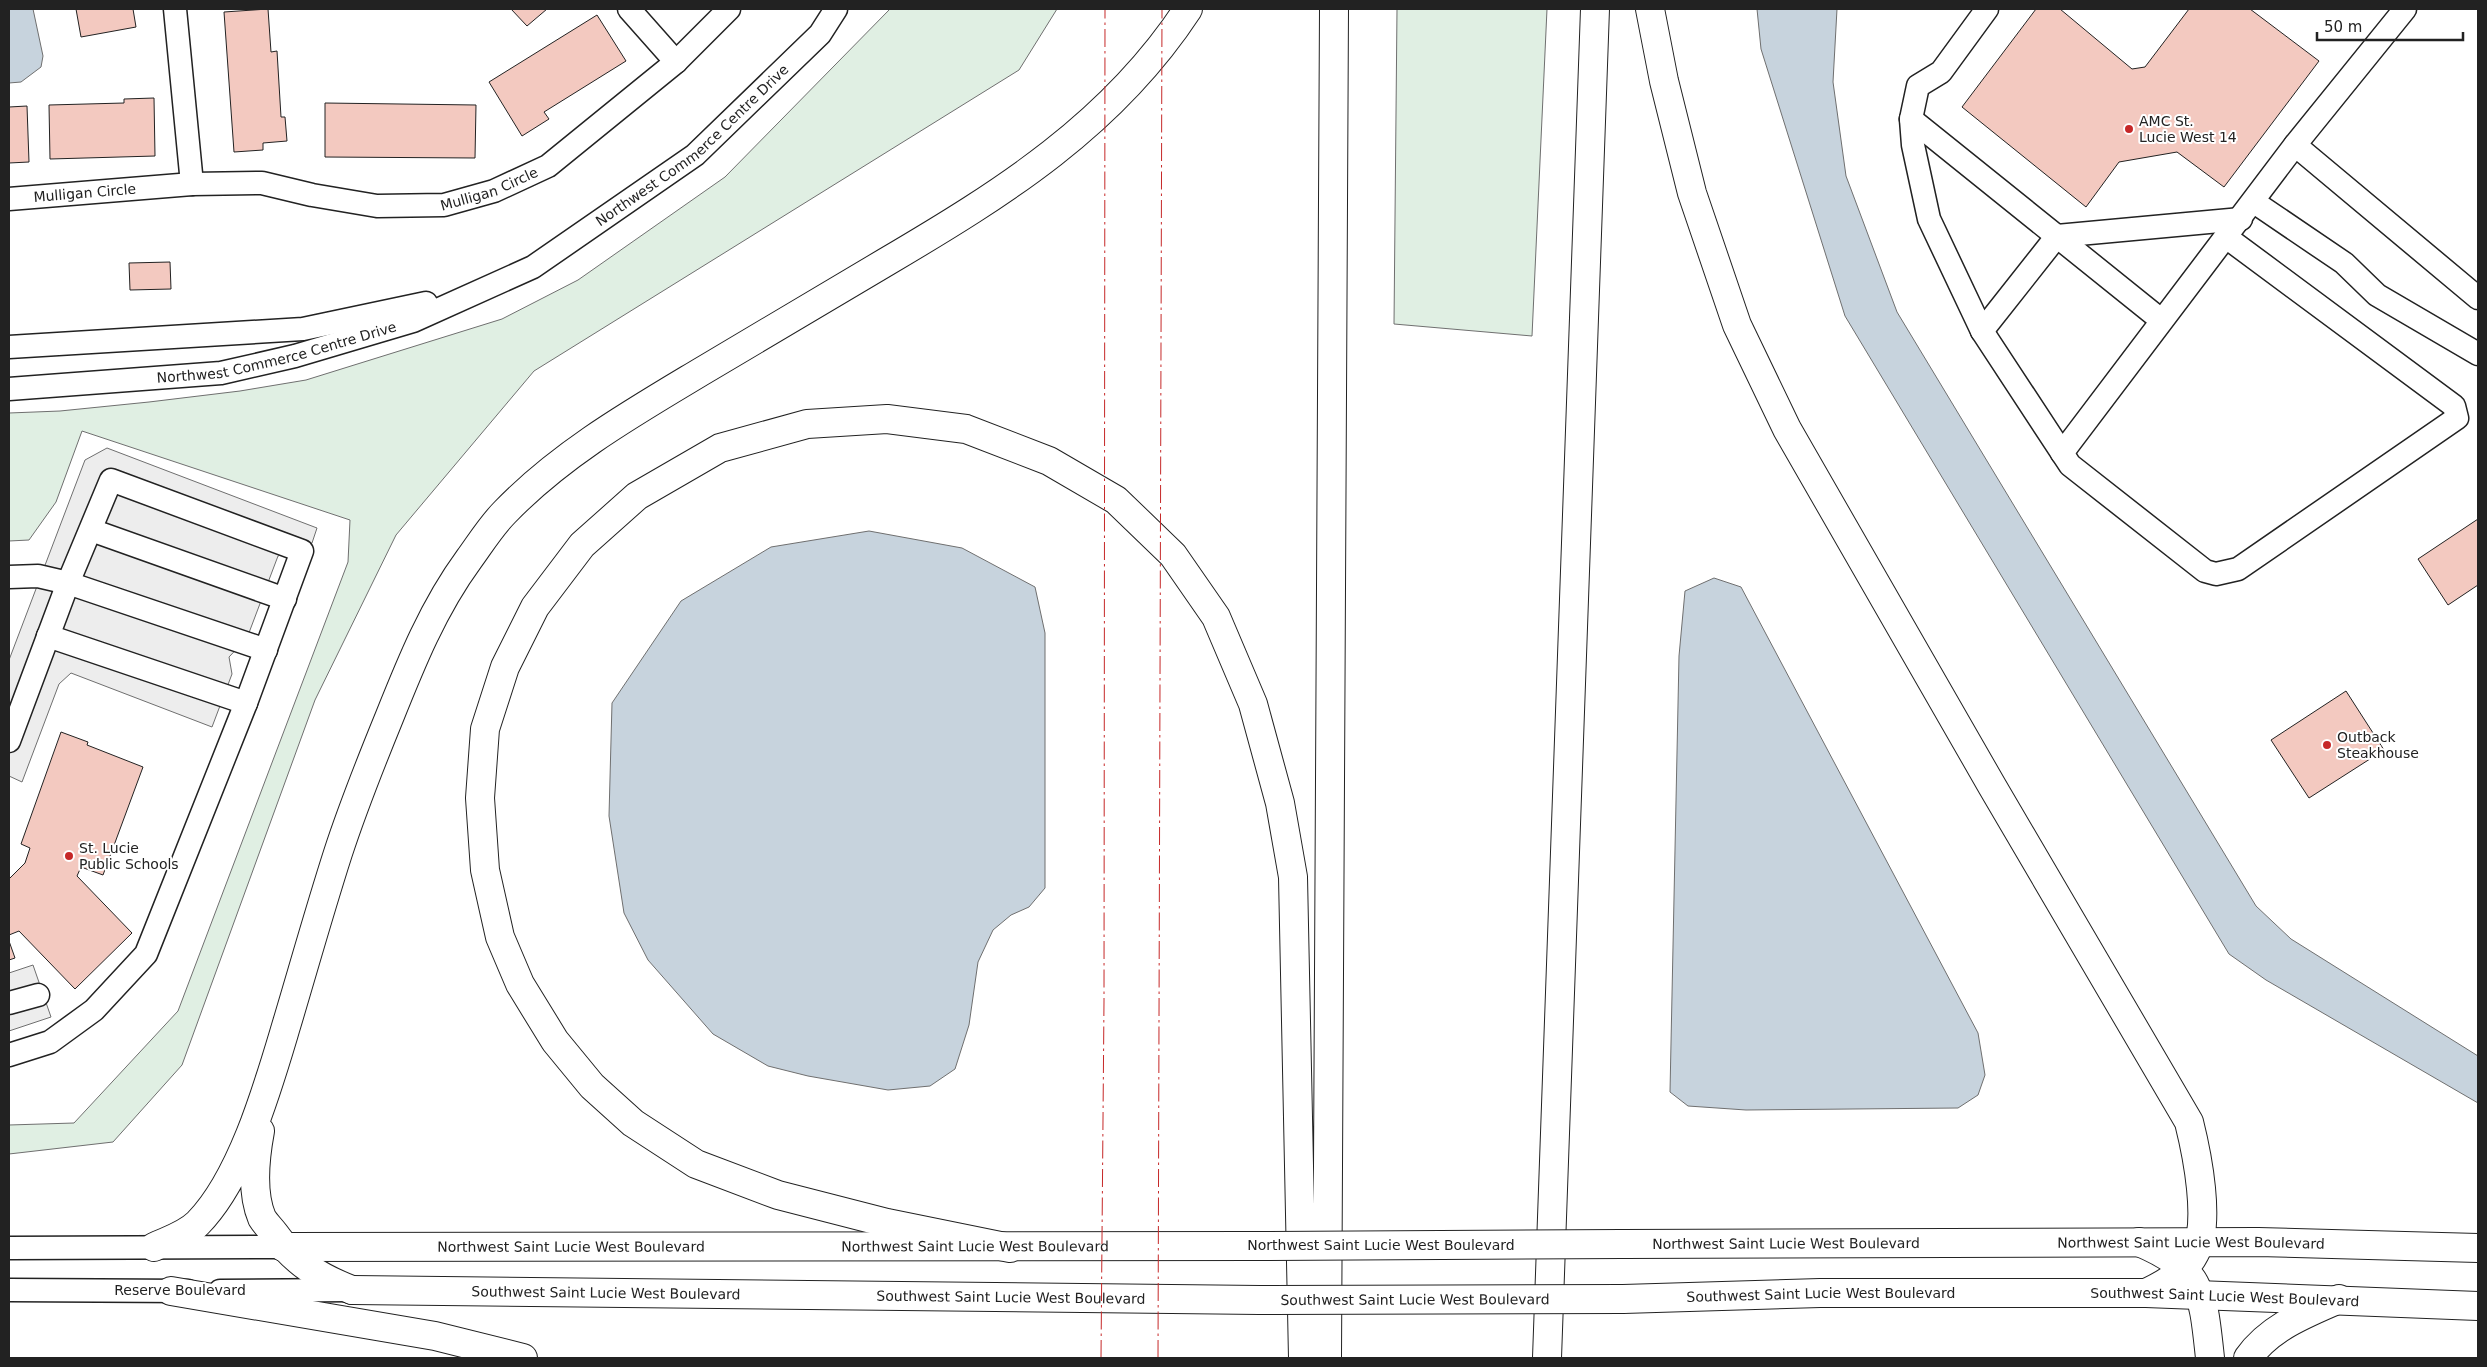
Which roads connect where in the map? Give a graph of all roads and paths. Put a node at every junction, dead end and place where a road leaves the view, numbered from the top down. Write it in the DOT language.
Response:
graph roads {
  1 [pos="175,9"];
  2 [pos="629,9"];
  3 [pos="729,9"];
  4 [pos="836,9"];
  5 [pos="1188,9"];
  6 [pos="1334,9"];
  7 [pos="1595,9"];
  8 [pos="1650,9"];
  9 [pos="1987,9"];
  10 [pos="2405,9"];
  11 [pos="676,62"];
  12 [pos="1911,119"];
  13 [pos="2295,145"];
  14 [pos="192,184"];
  15 [pos="9,199"];
  16 [pos="2247,210"];
  17 [pos="2057,236"];
  18 [pos="2226,237"];
  19 [pos="533,267"];
  20 [pos="2478,298"];
  21 [pos="2161,320"];
  22 [pos="1982,331"];
  23 [pos="9,347"];
  24 [pos="2478,354"];
  25 [pos="9,389"];
  26 [pos="2062,453"];
  27 [pos="91,530"];
  28 [pos="9,577"];
  29 [pos="68,583"];
  30 [pos="285,599"];
  31 [pos="48,636"];
  32 [pos="266,650"];
  33 [pos="246,703"];
  34 [pos="9,741"];
  35 [pos="38,995"];
  36 [pos="9,1003"];
  37 [pos="9,1055"];
  38 [pos="265,1097"];
  39 [pos="2139,1242"];
  40 [pos="2200,1242"];
  41 [pos="283,1247"];
  42 [pos="9,1248"];
  43 [pos="154,1248"];
  44 [pos="1010,1248"];
  45 [pos="2478,1248"];
  46 [pos="2184,1268"];
  47 [pos="9,1290"];
  48 [pos="352,1290"];
  49 [pos="171,1291"];
  50 [pos="2146,1293"];
  51 [pos="2199,1295"];
  52 [pos="2339,1299"];
  53 [pos="2478,1306"];
  54 [pos="523,1358"];
  55 [pos="1303,1358"];
  56 [pos="1327,1358"];
  57 [pos="1547,1358"];
  58 [pos="2210,1358"];
  59 [pos="2248,1358"];
  1 -- 14 [label="street"];
  2 -- 11 [label="street"];
  3 -- 11 [label="street, Mulligan Circle"];
  4 -- 19 [label="street, Northwest Commerce Centre Drive"];
  5 -- 38 [label="main road"];
  6 -- 56 [label="main road"];
  7 -- 57 [label="main road"];
  8 -- 40 [label="main road"];
  9 -- 12 [label="street"];
  10 -- 13 [label="street"];
  11 -- 14 [label="street, Mulligan Circle"];
  12 -- 17 [label="street"];
  12 -- 22 [label="street"];
  13 -- 16 [label="street"];
  13 -- 20 [label="street"];
  14 -- 15 [label="street, Mulligan Circle"];
  16 -- 17 [label="street"];
  16 -- 18 [label="street"];
  16 -- 24 [label="street"];
  17 -- 21 [label="street"];
  17 -- 22 [label="street"];
  18 -- 21 [label="street"];
  18 -- 26 [label="street"];
  19 -- 23 [label="street, Northwest Commerce Centre Drive"];
  19 -- 25 [label="street, Northwest Commerce Centre Drive"];
  21 -- 26 [label="street"];
  22 -- 26 [label="street"];
  27 -- 29 [label="street"];
  27 -- 30 [label="street"];
  27 -- 30 [label="street"];
  28 -- 29 [label="street"];
  29 -- 31 [label="street"];
  29 -- 32 [label="street"];
  30 -- 32 [label="street"];
  31 -- 33 [label="street"];
  31 -- 34 [label="street"];
  32 -- 33 [label="street"];
  33 -- 37 [label="street"];
  35 -- 36 [label="street"];
  38 -- 41 [label="main road"];
  38 -- 43 [label="main road"];
  39 -- 40 [label="main road, Northwest Saint Lucie West Boulevard"];
  39 -- 44 [label="main road, Northwest Saint Lucie West Boulevard, bridge"];
  39 -- 46 [label="main road"];
  40 -- 45 [label="main road, Northwest Saint Lucie West Boulevard"];
  40 -- 46 [label="main road"];
  41 -- 43 [label="street"];
  41 -- 44 [label="main road, Northwest Saint Lucie West Boulevard"];
  41 -- 48 [label="main road"];
  42 -- 43 [label="street"];
  44 -- 55 [label="main road"];
  46 -- 50 [label="main road"];
  46 -- 51 [label="main road"];
  47 -- 49 [label="street, Reserve Boulevard"];
  48 -- 49 [label="street, Reserve Boulevard"];
  48 -- 50 [label="main road, Southwest Saint Lucie West Boulevard, bridge"];
  49 -- 54 [label="main road"];
  50 -- 51 [label="main road, Southwest Saint Lucie West Boulevard"];
  51 -- 52 [label="main road, Southwest Saint Lucie West Boulevard"];
  51 -- 58 [label="main road"];
  52 -- 53 [label="main road, Southwest Saint Lucie West Boulevard"];
  52 -- 59 [label="main road"];
}
